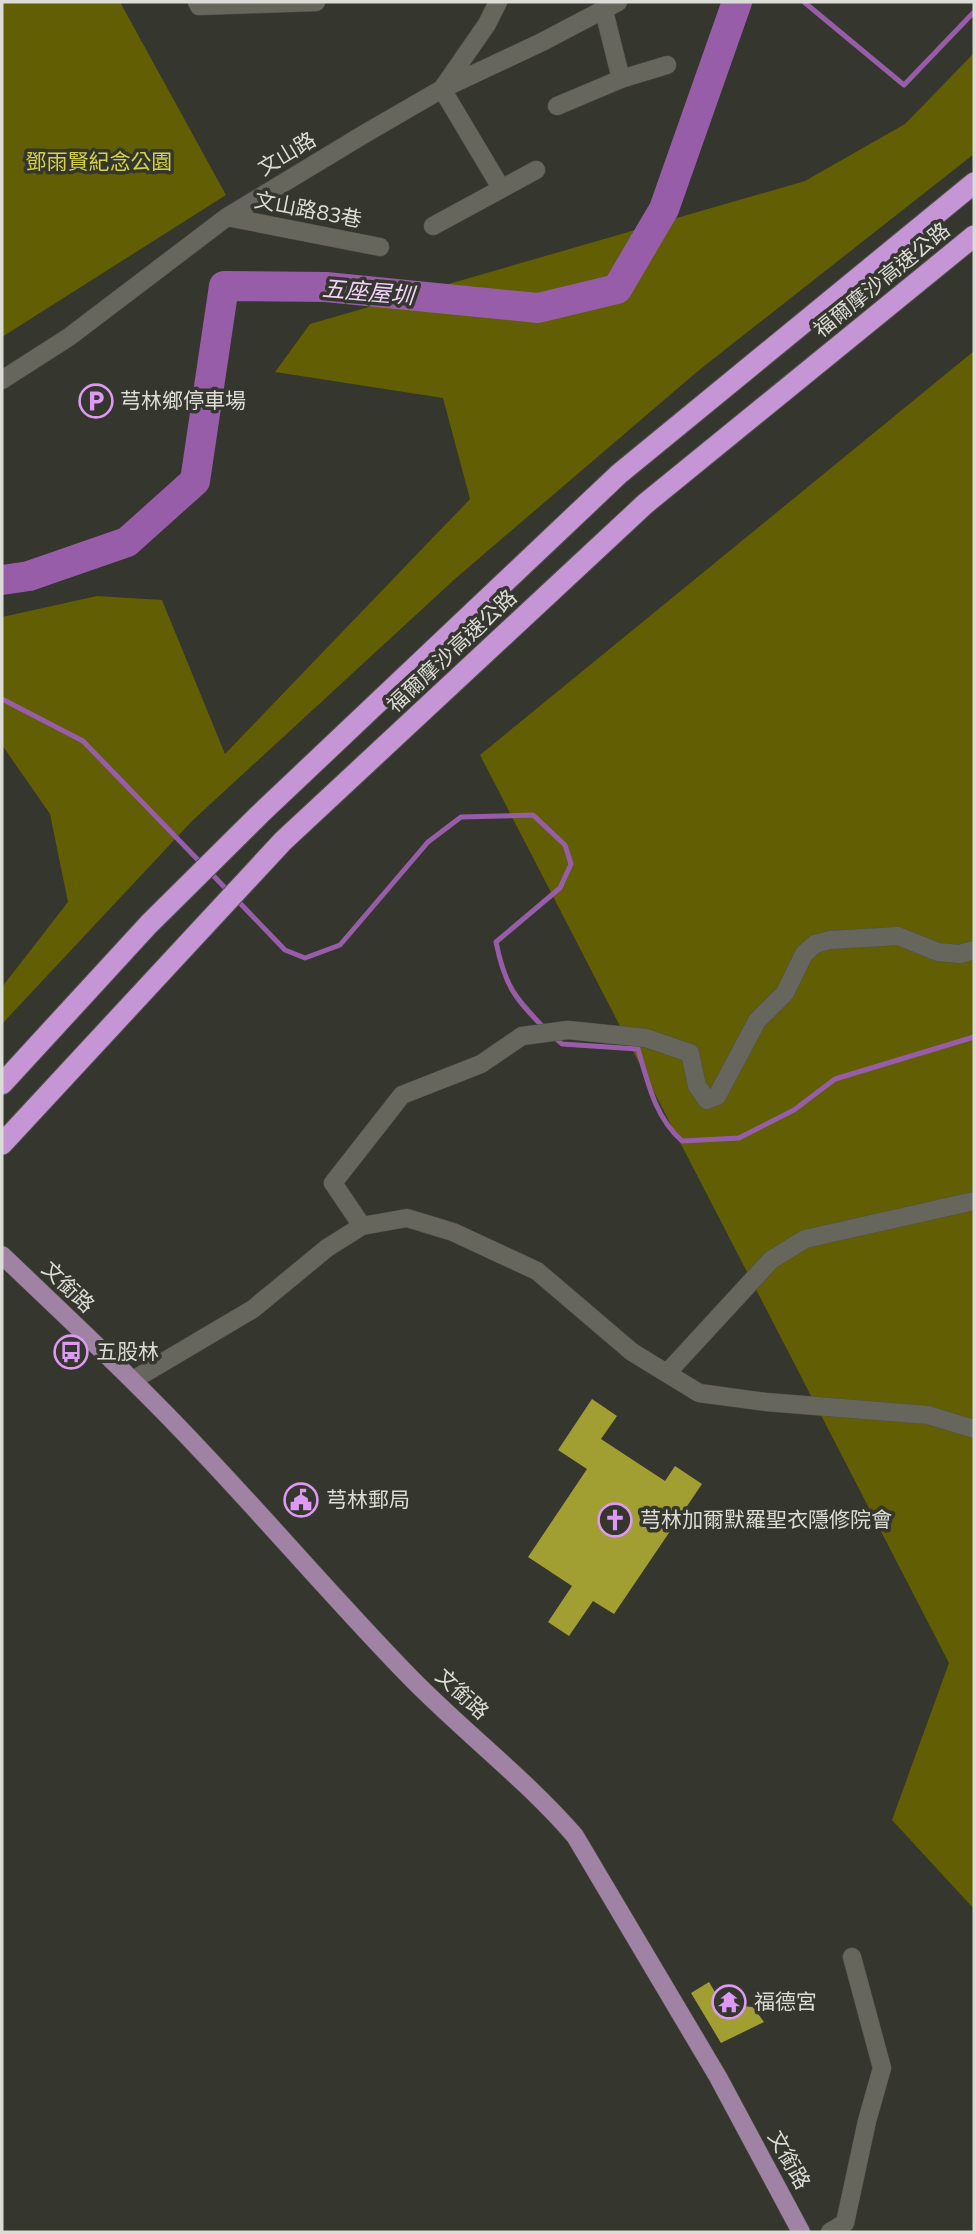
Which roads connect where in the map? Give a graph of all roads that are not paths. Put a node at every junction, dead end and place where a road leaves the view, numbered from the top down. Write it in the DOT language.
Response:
graph roads {
  1 [pos="316,2"];
  2 [pos="498,2"];
  3 [pos="198,4"];
  4 [pos="611,6"];
  5 [pos="667,65"];
  6 [pos="621,79"];
  7 [pos="442,89"];
  8 [pos="557,106"];
  9 [pos="536,170"];
  10 [pos="974,183"];
  11 [pos="501,188"];
  12 [pos="227,217"];
  13 [pos="433,226"];
  14 [pos="974,236"];
  15 [pos="380,247"];
  16 [pos="2,380"];
  17 [pos="974,950"];
  18 [pos="2,1084"];
  19 [pos="2,1144"];
  20 [pos="974,1201"];
  21 [pos="362,1227"];
  22 [pos="2,1255"];
  23 [pos="667,1373"];
  24 [pos="132,1380"];
  25 [pos="974,1429"];
  26 [pos="852,1957"];
  27 [pos="801,2232"];
  28 [pos="830,2232"];
  1 -- 3 [label="street"];
  2 -- 7 [label="street"];
  4 -- 6 [label="street"];
  4 -- 7 [label="street, 文山路"];
  5 -- 6 [label="street"];
  6 -- 8 [label="street"];
  7 -- 11 [label="street"];
  7 -- 12 [label="street, 文山路"];
  9 -- 11 [label="street"];
  10 -- 18 [label="highway, 福爾摩沙高速公路"];
  11 -- 13 [label="street"];
  12 -- 15 [label="street, 文山路83巷"];
  12 -- 16 [label="street, 文山路"];
  14 -- 19 [label="highway, 福爾摩沙高速公路"];
  17 -- 21 [label="street"];
  20 -- 23 [label="street"];
  21 -- 23 [label="street"];
  21 -- 24 [label="street"];
  22 -- 24 [label="main road, 文銜路"];
  23 -- 25 [label="street"];
  24 -- 27 [label="main road, 文銜路"];
  26 -- 28 [label="street"];
}
